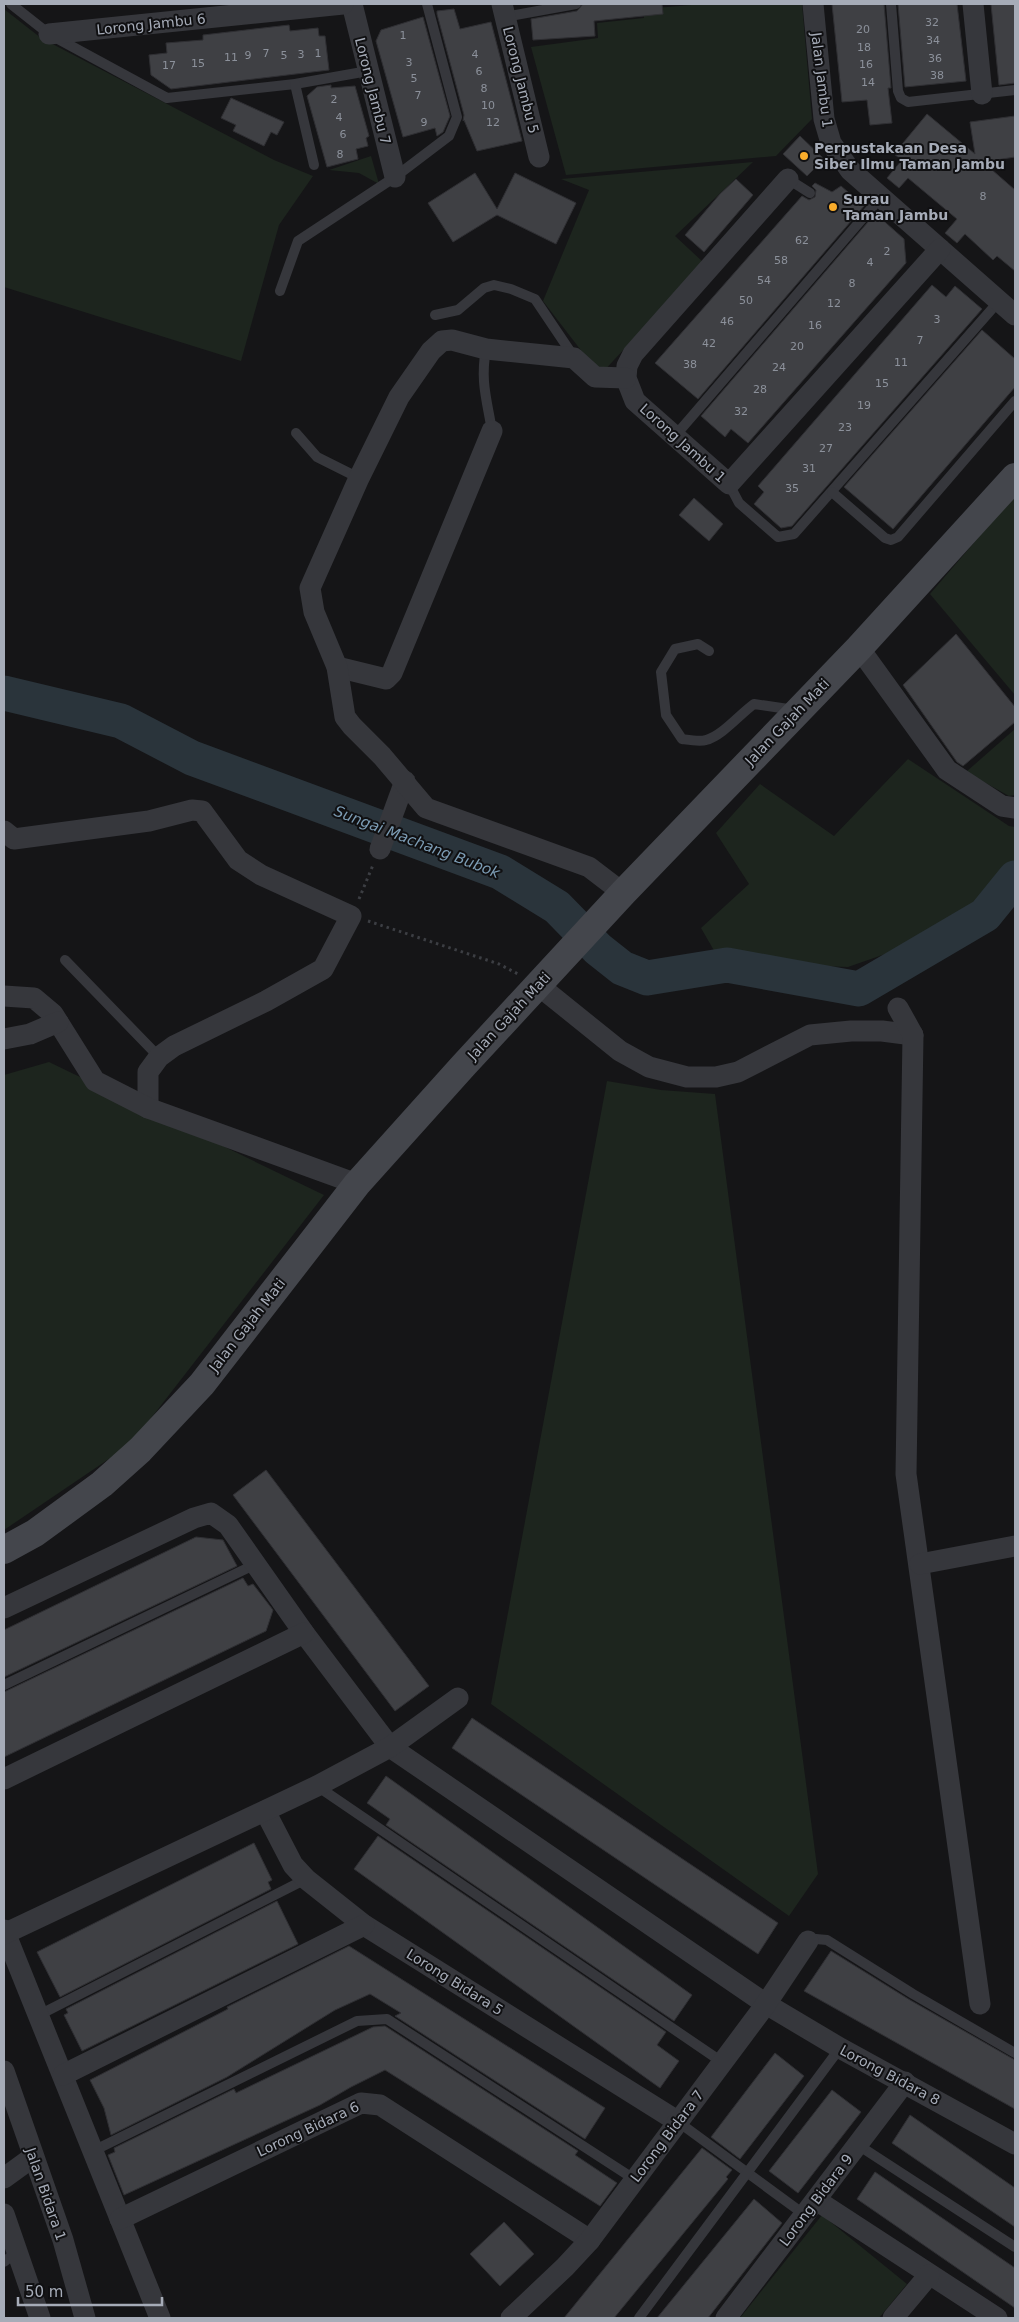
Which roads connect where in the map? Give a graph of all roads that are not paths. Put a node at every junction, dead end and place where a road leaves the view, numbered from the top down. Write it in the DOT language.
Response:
graph roads {
  1 [pos="12,4"];
  2 [pos="343,4"];
  3 [pos="352,4"];
  4 [pos="427,4"];
  5 [pos="576,4"];
  6 [pos="813,4"];
  7 [pos="891,4"];
  8 [pos="973,4"];
  9 [pos="504,10"];
  10 [pos="49,34"];
  11 [pos="368,71"];
  12 [pos="294,84"];
  13 [pos="1015,90"];
  14 [pos="982,94"];
  15 [pos="540,157"];
  16 [pos="314,165"];
  17 [pos="395,178"];
  18 [pos="788,179"];
  19 [pos="810,193"];
  20 [pos="881,197"];
  21 [pos="940,249"];
  22 [pos="280,290"];
  23 [pos="999,301"];
  24 [pos="1015,315"];
  25 [pos="435,316"];
  26 [pos="486,349"];
  27 [pos="574,358"];
  28 [pos="626,378"];
  29 [pos="1015,401"];
  30 [pos="492,430"];
  31 [pos="296,433"];
  32 [pos="674,436"];
  33 [pos="359,478"];
  34 [pos="1015,478"];
  35 [pos="729,484"];
  36 [pos="832,492"];
  37 [pos="859,648"];
  38 [pos="709,651"];
  39 [pos="336,667"];
  40 [pos="799,711"];
  41 [pos="404,781"];
  42 [pos="1015,808"];
  43 [pos="4,831"];
  44 [pos="380,849"];
  45 [pos="615,901"];
  46 [pos="65,960"];
  47 [pos="538,985"];
  48 [pos="4,996"];
  49 [pos="898,1008"];
  50 [pos="58,1022"];
  51 [pos="913,1035"];
  52 [pos="4,1039"];
  53 [pos="159,1057"];
  54 [pos="148,1108"];
  55 [pos="357,1184"];
  56 [pos="1015,1546"];
  57 [pos="4,1550"];
  58 [pos="256,1564"];
  59 [pos="920,1564"];
  60 [pos="4,1608"];
  61 [pos="304,1633"];
  62 [pos="4,1685"];
  63 [pos="458,1698"];
  64 [pos="390,1747"];
  65 [pos="4,1778"];
  66 [pos="318,1786"];
  67 [pos="265,1810"];
  68 [pos="306,1879"];
  69 [pos="364,1924"];
  70 [pos="4,1932"];
  71 [pos="808,1941"];
  72 [pos="766,2004"];
  73 [pos="980,2004"];
  74 [pos="39,2015"];
  75 [pos="840,2048"];
  76 [pos="1015,2053"];
  77 [pos="722,2062"];
  78 [pos="4,2071"];
  79 [pos="63,2075"];
  80 [pos="905,2082"];
  81 [pos="677,2121"];
  82 [pos="1015,2144"];
  83 [pos="858,2145"];
  84 [pos="93,2151"];
  85 [pos="33,2157"];
  86 [pos="748,2173"];
  87 [pos="4,2178"];
  88 [pos="634,2179"];
  89 [pos="811,2207"];
  90 [pos="4,2214"];
  91 [pos="120,2219"];
  92 [pos="590,2240"];
  93 [pos="1015,2246"];
  94 [pos="10,2257"];
  95 [pos="930,2274"];
  96 [pos="991,2317"];
  97 [pos="40,2318"];
  98 [pos="85,2318"];
  99 [pos="160,2318"];
  100 [pos="511,2318"];
  101 [pos="638,2318"];
  102 [pos="726,2318"];
  103 [pos="893,2318"];
  1 -- 10 [label="lane"];
  2 -- 10 [label="street, Lorong Jambu 6"];
  3 -- 11 [label="street, Lorong Jambu 7"];
  4 -- 17 [label="lane"];
  5 -- 9 [label="lane"];
  6 -- 20 [label="street, Jalan Jambu 1"];
  7 -- 14 [label="lane"];
  8 -- 14 [label="street"];
  9 -- 15 [label="street, Lorong Jambu 5"];
  10 -- 12 [label="lane"];
  11 -- 12 [label="lane"];
  11 -- 17 [label="street, Lorong Jambu 7"];
  12 -- 16 [label="lane"];
  13 -- 14 [label="lane"];
  17 -- 22 [label="lane"];
  18 -- 19 [label="lane"];
  18 -- 28 [label="street"];
  20 -- 21 [label="street, Jalan Jambu 1"];
  20 -- 32 [label="lane"];
  21 -- 23 [label="street, Jalan Jambu 1"];
  21 -- 35 [label="street, Lorong Jambu 1"];
  23 -- 24 [label="street, Jalan Jambu 1"];
  23 -- 36 [label="lane"];
  25 -- 27 [label="lane"];
  26 -- 27 [label="street"];
  26 -- 30 [label="lane"];
  26 -- 33 [label="street"];
  27 -- 28 [label="street"];
  28 -- 32 [label="street, Lorong Jambu 1"];
  29 -- 36 [label="lane"];
  30 -- 39 [label="street"];
  31 -- 33 [label="lane"];
  32 -- 35 [label="street, Lorong Jambu 1"];
  33 -- 39 [label="street"];
  34 -- 37 [label="main road, Jalan Gajah Mati"];
  35 -- 36 [label="lane"];
  37 -- 40 [label="main road, Jalan Gajah Mati"];
  37 -- 42 [label="street"];
  38 -- 40 [label="lane"];
  39 -- 41 [label="street"];
  40 -- 45 [label="main road, Jalan Gajah Mati"];
  41 -- 44 [label="street"];
  41 -- 45 [label="street"];
  43 -- 53 [label="street"];
  45 -- 47 [label="main road, Jalan Gajah Mati"];
  46 -- 53 [label="lane"];
  47 -- 51 [label="street"];
  47 -- 55 [label="main road, Jalan Gajah Mati"];
  48 -- 50 [label="street"];
  49 -- 51 [label="street"];
  50 -- 52 [label="street"];
  50 -- 54 [label="street"];
  51 -- 59 [label="street"];
  53 -- 54 [label="street"];
  54 -- 55 [label="street"];
  55 -- 57 [label="main road, Jalan Gajah Mati"];
  56 -- 59 [label="street"];
  58 -- 60 [label="street, Lorong Bidara 8"];
  58 -- 61 [label="street, Lorong Bidara 8"];
  58 -- 62 [label="lane"];
  59 -- 73 [label="street"];
  61 -- 64 [label="street, Lorong Bidara 8"];
  61 -- 65 [label="street"];
  63 -- 64 [label="street"];
  64 -- 66 [label="street"];
  64 -- 72 [label="street, Lorong Bidara 8"];
  66 -- 67 [label="street"];
  66 -- 77 [label="lane"];
  67 -- 68 [label="street, Lorong Bidara 5"];
  67 -- 70 [label="street"];
  68 -- 69 [label="street, Lorong Bidara 5"];
  68 -- 74 [label="lane"];
  69 -- 79 [label="street"];
  69 -- 81 [label="street, Lorong Bidara 5"];
  70 -- 74 [label="street"];
  71 -- 72 [label="street, Lorong Bidara 7"];
  71 -- 76 [label="lane"];
  72 -- 75 [label="street, Lorong Bidara 8"];
  72 -- 77 [label="street, Lorong Bidara 7"];
  74 -- 79 [label="street"];
  75 -- 80 [label="street, Lorong Bidara 8"];
  75 -- 86 [label="lane"];
  77 -- 81 [label="street, Lorong Bidara 7"];
  78 -- 85 [label="street, Jalan Bidara 1"];
  79 -- 84 [label="street"];
  80 -- 82 [label="street, Lorong Bidara 8"];
  80 -- 83 [label="street, Lorong Bidara 9"];
  81 -- 86 [label="lane"];
  81 -- 88 [label="street, Lorong Bidara 7"];
  83 -- 89 [label="street, Lorong Bidara 9"];
  83 -- 93 [label="lane"];
  84 -- 88 [label="lane"];
  84 -- 91 [label="street"];
  85 -- 87 [label="street"];
  85 -- 98 [label="street, Jalan Bidara 1"];
  86 -- 89 [label="lane"];
  86 -- 101 [label="lane"];
  88 -- 92 [label="street, Lorong Bidara 7"];
  89 -- 95 [label="street"];
  89 -- 102 [label="street, Lorong Bidara 9"];
  90 -- 94 [label="street"];
  91 -- 92 [label="street, Lorong Bidara 6"];
  91 -- 99 [label="street"];
  92 -- 100 [label="street, Lorong Bidara 7"];
  94 -- 97 [label="street"];
  95 -- 96 [label="street"];
  95 -- 103 [label="street"];
}
